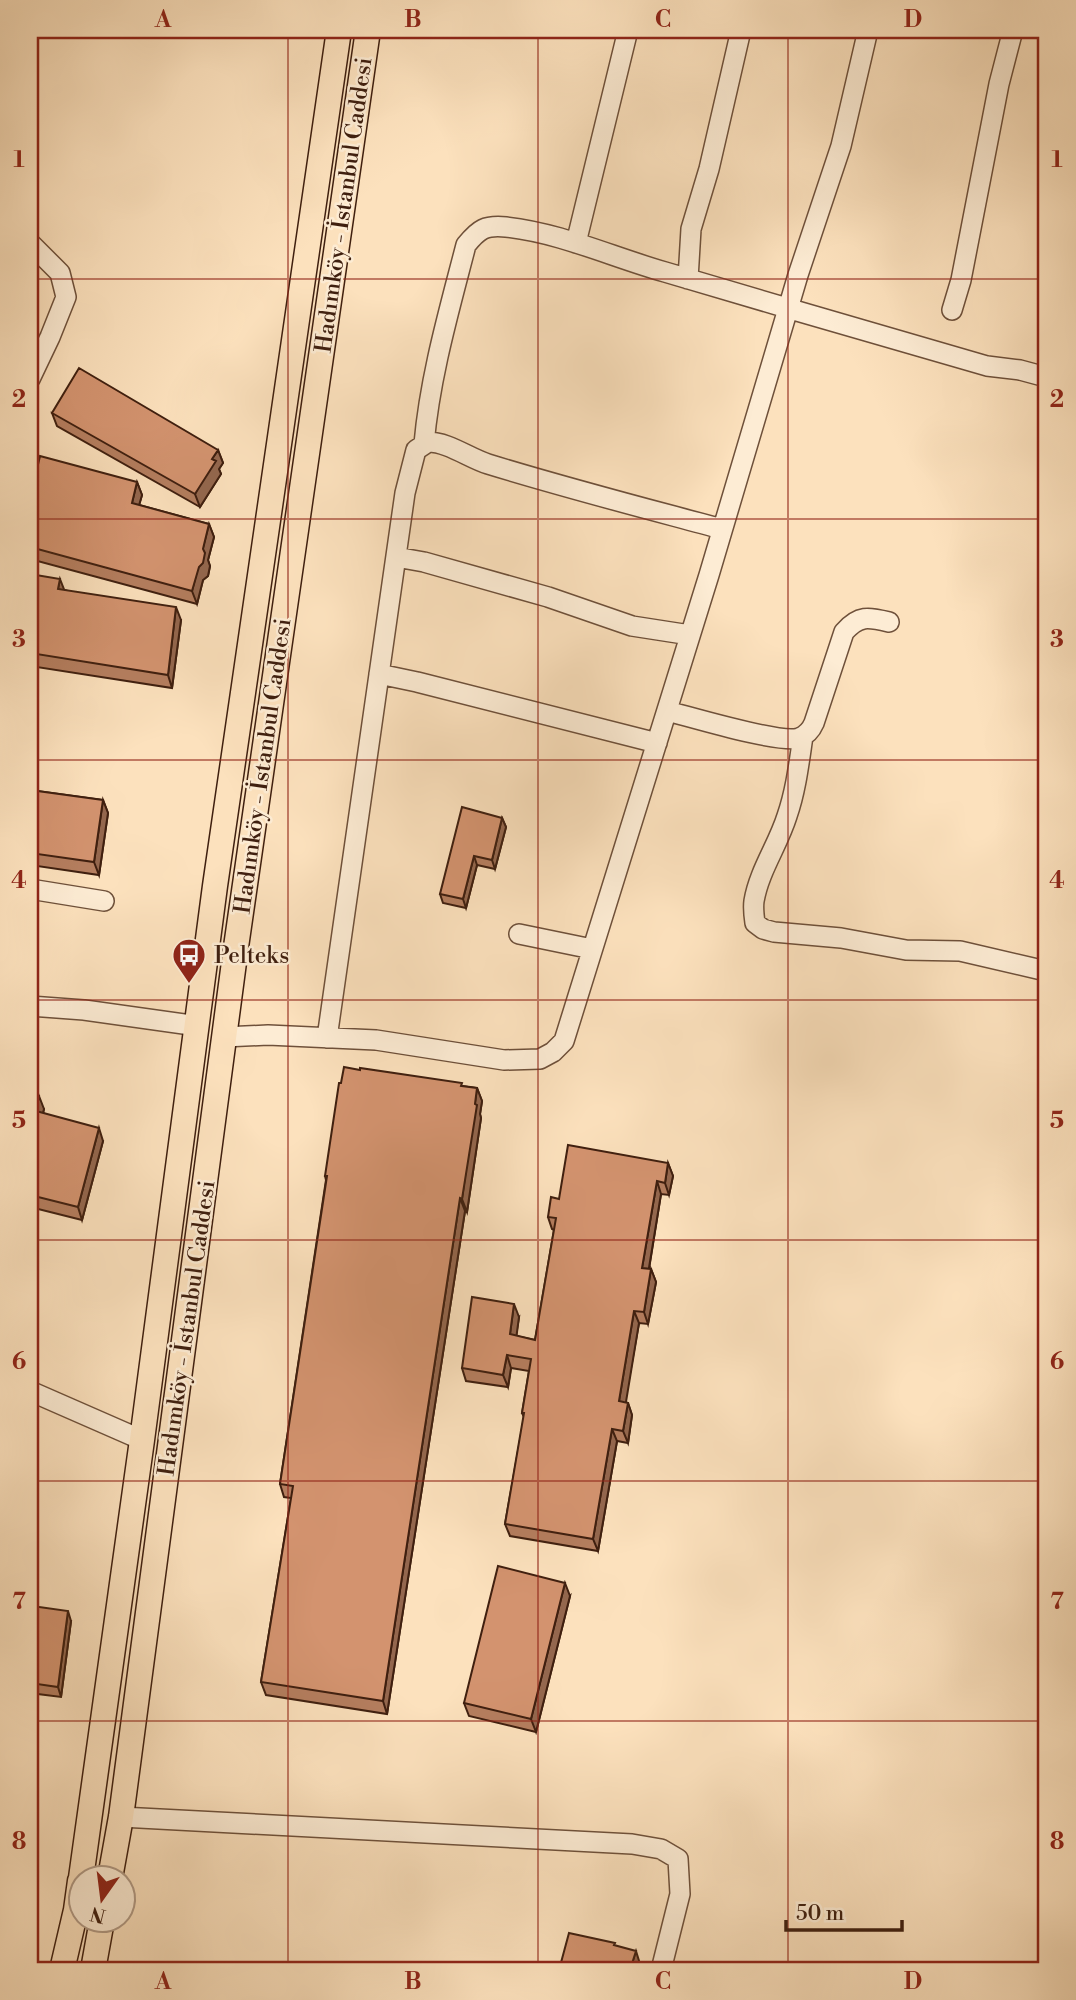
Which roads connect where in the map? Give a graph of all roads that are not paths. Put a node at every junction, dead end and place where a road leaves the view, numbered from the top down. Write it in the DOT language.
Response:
graph roads {
  1 [pos="340,30"];
  2 [pos="368,30"];
  3 [pos="628,30"];
  4 [pos="741,30"];
  5 [pos="868,30"];
  6 [pos="1013,30"];
  7 [pos="30,243"];
  8 [pos="576,243"];
  9 [pos="688,279"];
  10 [pos="788,309"];
  11 [pos="952,310"];
  12 [pos="1046,377"];
  13 [pos="30,379"];
  14 [pos="424,444"];
  15 [pos="722,529"];
  16 [pos="396,557"];
  17 [pos="889,622"];
  18 [pos="690,635"];
  19 [pos="379,674"];
  20 [pos="667,711"];
  21 [pos="803,736"];
  22 [pos="657,743"];
  23 [pos="30,889"];
  24 [pos="104,901"];
  25 [pos="519,934"];
  26 [pos="592,949"];
  27 [pos="1046,971"];
  28 [pos="30,1006"];
  29 [pos="198,1026"];
  30 [pos="224,1037"];
  31 [pos="327,1038"];
  32 [pos="30,1391"];
  33 [pos="142,1440"];
  34 [pos="121,1817"];
  35 [pos="83,1864"];
  36 [pos="113,1864"];
  37 [pos="70,1934"];
  38 [pos="99,1934"];
  39 [pos="62,1970"];
  40 [pos="93,1970"];
  41 [pos="661,1970"];
  1 -- 29 [label="main road, Hadımköy - İstanbul Caddesi"];
  2 -- 30 [label="main road, Hadımköy - İstanbul Caddesi"];
  3 -- 8 [label="street"];
  4 -- 9 [label="street"];
  5 -- 10 [label="street"];
  6 -- 11 [label="street"];
  7 -- 13 [label="street"];
  8 -- 9 [label="street"];
  8 -- 14 [label="street"];
  9 -- 10 [label="street"];
  10 -- 12 [label="street"];
  10 -- 15 [label="street"];
  14 -- 15 [label="street"];
  14 -- 16 [label="street"];
  15 -- 18 [label="street"];
  16 -- 18 [label="street"];
  16 -- 19 [label="street"];
  17 -- 21 [label="street"];
  18 -- 20 [label="street"];
  19 -- 22 [label="street"];
  19 -- 31 [label="street"];
  20 -- 21 [label="street"];
  20 -- 22 [label="street"];
  21 -- 27 [label="street"];
  22 -- 26 [label="street"];
  23 -- 24 [label="street"];
  25 -- 26 [label="street"];
  26 -- 31 [label="street"];
  28 -- 29 [label="street"];
  29 -- 33 [label="main road, Hadımköy - İstanbul Caddesi"];
  30 -- 31 [label="street"];
  30 -- 34 [label="main road, Hadımköy - İstanbul Caddesi"];
  32 -- 33 [label="street"];
  33 -- 35 [label="main road, Hadımköy - İstanbul Caddesi"];
  34 -- 36 [label="main road, Hadımköy - İstanbul Caddesi"];
  34 -- 41 [label="street"];
  37 -- 39 [label="main road, Hadımköy - İstanbul Caddesi"];
  38 -- 40 [label="main road"];
}
